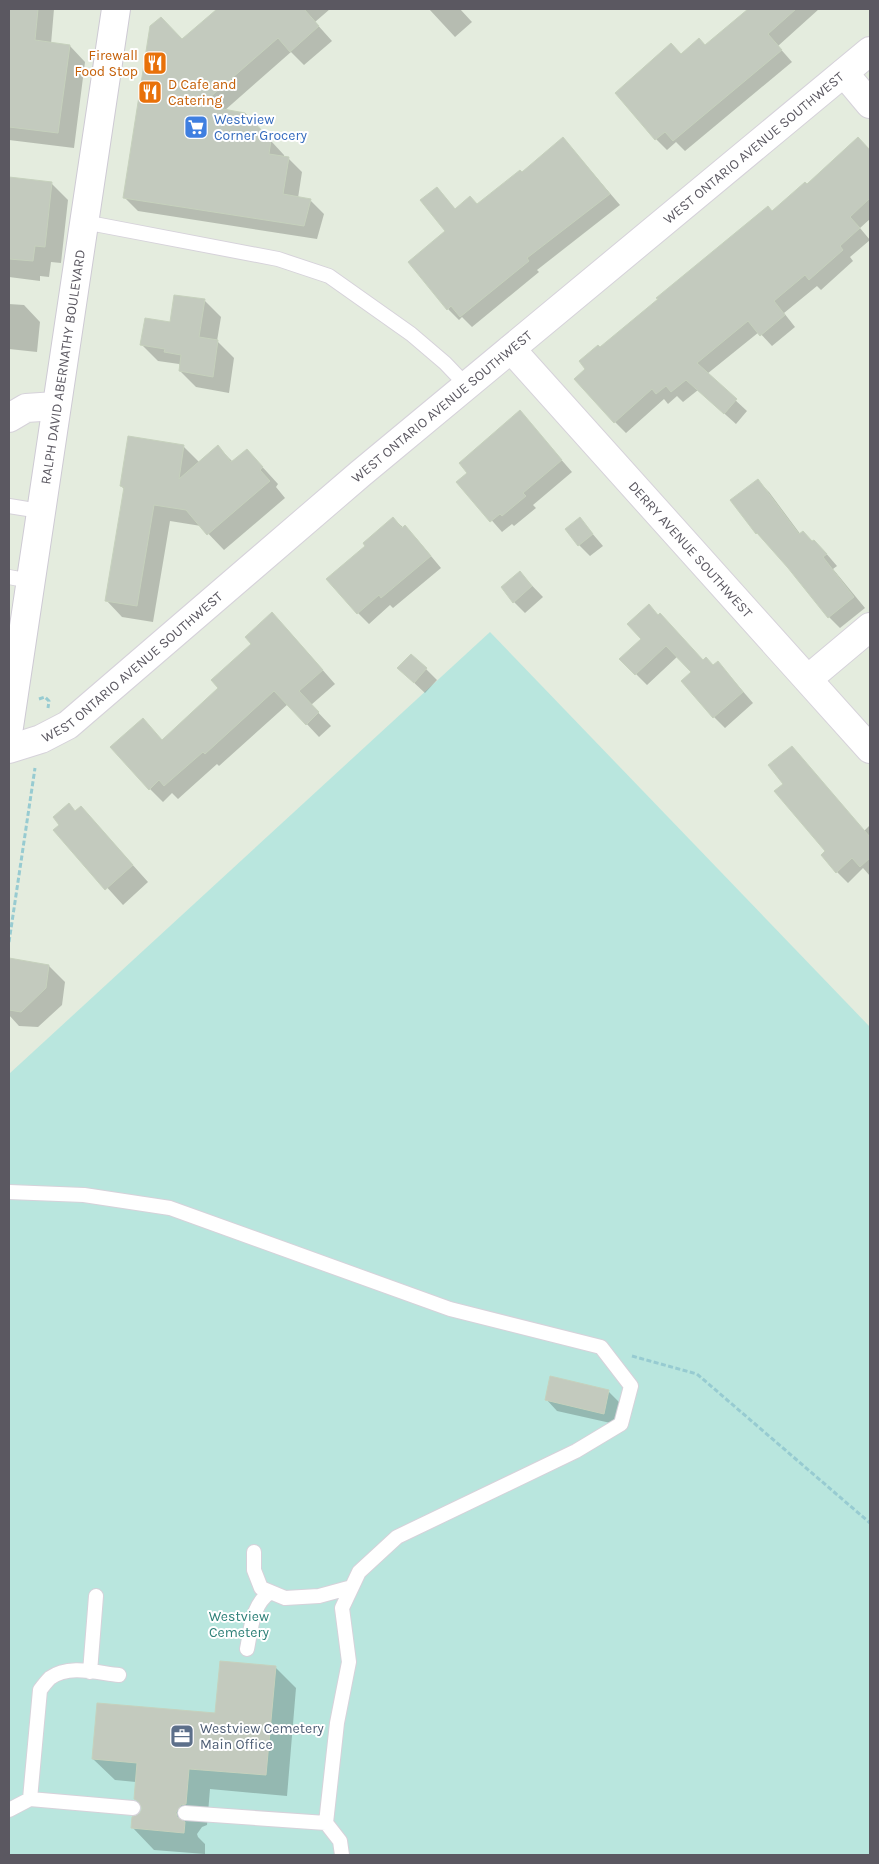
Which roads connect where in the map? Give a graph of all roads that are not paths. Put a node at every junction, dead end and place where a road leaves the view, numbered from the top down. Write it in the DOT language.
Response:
graph roads {
  1 [pos="119,12"];
  2 [pos="870,51"];
  3 [pos="844,73"];
  4 [pos="870,104"];
  5 [pos="84,222"];
  6 [pos="512,349"];
  7 [pos="467,386"];
  8 [pos="56,406"];
  9 [pos="9,418"];
  10 [pos="9,506"];
  11 [pos="40,511"];
  12 [pos="20,579"];
  13 [pos="870,627"];
  14 [pos="808,679"];
  15 [pos="9,727"];
  16 [pos="9,749"];
  17 [pos="870,749"];
  18 [pos="9,1192"];
  19 [pos="254,1552"];
  20 [pos="352,1586"];
  21 [pos="270,1592"];
  22 [pos="96,1596"];
  23 [pos="247,1650"];
  24 [pos="90,1672"];
  25 [pos="119,1675"];
  26 [pos="30,1799"];
  27 [pos="133,1808"];
  28 [pos="9,1810"];
  29 [pos="185,1813"];
  30 [pos="326,1822"];
  31 [pos="342,1855"];
  1 -- 5 [label="street, RALPH DAVID ABERNATHY BOULEVARD"];
  2 -- 3 [label="street, WEST ONTARIO AVENUE SOUTHWEST"];
  3 -- 4 [label="street"];
  3 -- 6 [label="street, WEST ONTARIO AVENUE SOUTHWEST"];
  5 -- 7 [label="lane"];
  5 -- 8 [label="street, RALPH DAVID ABERNATHY BOULEVARD"];
  6 -- 7 [label="street, WEST ONTARIO AVENUE SOUTHWEST"];
  6 -- 14 [label="street, DERRY AVENUE SOUTHWEST"];
  7 -- 16 [label="street, WEST ONTARIO AVENUE SOUTHWEST"];
  8 -- 9 [label="street"];
  8 -- 11 [label="street, RALPH DAVID ABERNATHY BOULEVARD"];
  10 -- 11 [label="lane"];
  11 -- 12 [label="street, RALPH DAVID ABERNATHY BOULEVARD"];
  12 -- 15 [label="street, RALPH DAVID ABERNATHY BOULEVARD"];
  13 -- 14 [label="street"];
  14 -- 17 [label="street, DERRY AVENUE SOUTHWEST"];
  18 -- 20 [label="lane"];
  19 -- 21 [label="lane"];
  20 -- 21 [label="lane"];
  20 -- 30 [label="lane"];
  21 -- 23 [label="lane"];
  22 -- 24 [label="lane"];
  24 -- 25 [label="lane"];
  24 -- 26 [label="lane"];
  26 -- 27 [label="lane"];
  26 -- 28 [label="lane"];
  29 -- 30 [label="lane"];
  30 -- 31 [label="lane"];
}
